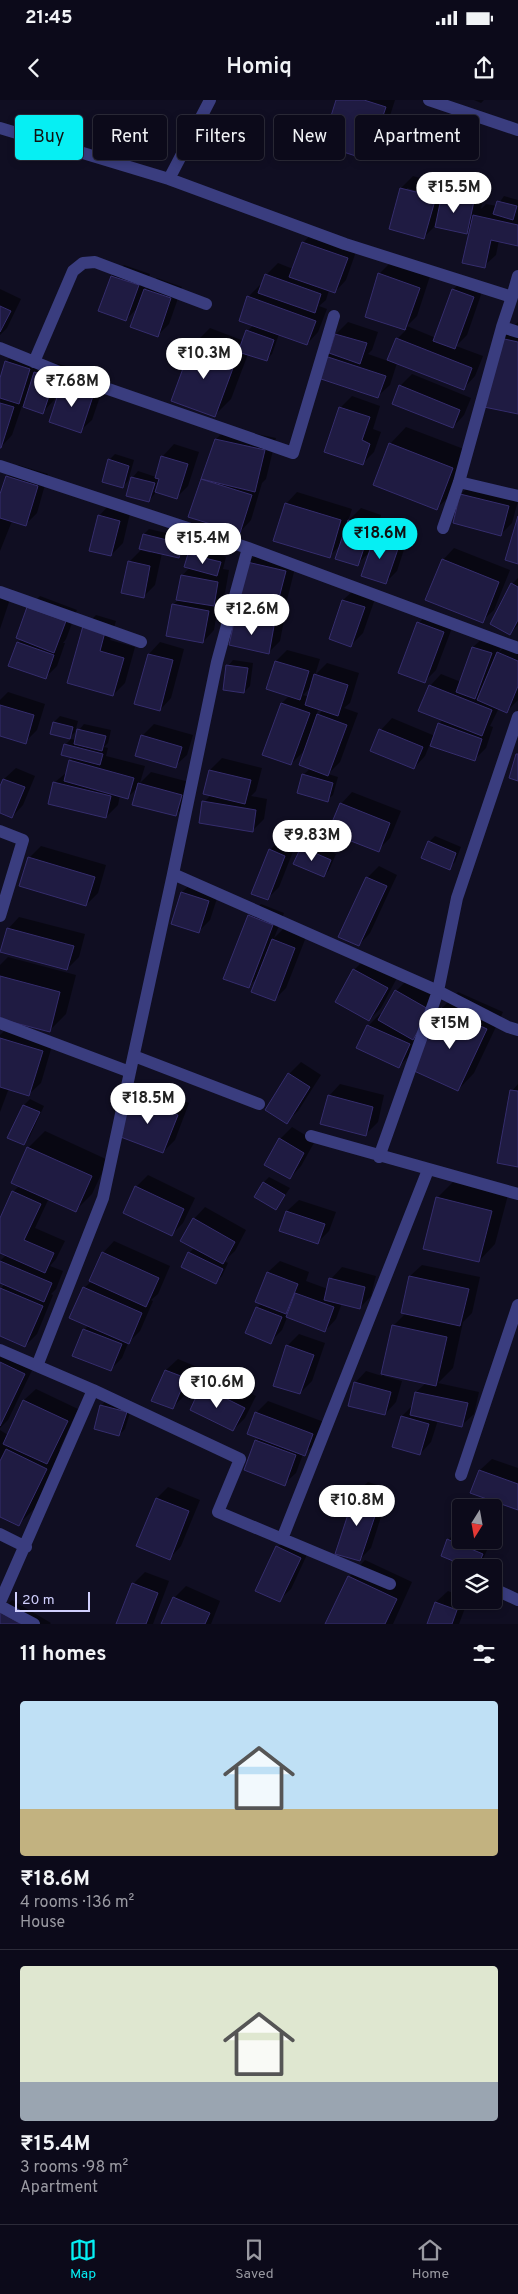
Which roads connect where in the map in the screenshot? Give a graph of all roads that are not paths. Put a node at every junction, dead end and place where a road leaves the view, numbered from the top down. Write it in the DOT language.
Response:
graph roads {
  1 [pos="210,100"];
  2 [pos="429,100"];
  3 [pos="0,128"];
  4 [pos="518,130"];
  5 [pos="170,179"];
  6 [pos="518,276"];
  7 [pos="512,298"];
  8 [pos="206,304"];
  9 [pos="334,316"];
  10 [pos="502,327"];
  11 [pos="518,332"];
  12 [pos="0,348"];
  13 [pos="34,362"];
  14 [pos="0,466"];
  15 [pos="459,482"];
  16 [pos="518,496"];
  17 [pos="443,528"];
  18 [pos="248,548"];
  19 [pos="0,592"];
  20 [pos="141,642"];
  21 [pos="518,648"];
  22 [pos="518,717"];
  23 [pos="0,832"];
  24 [pos="173,874"];
  25 [pos="0,916"];
  26 [pos="438,991"];
  27 [pos="0,1023"];
  28 [pos="518,1030"];
  29 [pos="134,1056"];
  30 [pos="130,1072"];
  31 [pos="259,1104"];
  32 [pos="312,1136"];
  33 [pos="379,1157"];
  34 [pos="428,1170"];
  35 [pos="518,1194"];
  36 [pos="518,1305"];
  37 [pos="0,1350"];
  38 [pos="37,1366"];
  39 [pos="93,1390"];
  40 [pos="461,1475"];
  41 [pos="0,1534"];
  42 [pos="282,1539"];
  43 [pos="26,1547"];
  44 [pos="390,1584"];
  45 [pos="502,1593"];
  46 [pos="518,1600"];
  47 [pos="0,1602"];
  48 [pos="0,1606"];
  49 [pos="34,1624"];
  1 -- 5 [label="street"];
  2 -- 4 [label="street"];
  3 -- 5 [label="street"];
  5 -- 7 [label="street"];
  6 -- 7 [label="street"];
  7 -- 10 [label="street"];
  8 -- 13 [label="street"];
  9 -- 13 [label="street"];
  10 -- 11 [label="street"];
  10 -- 15 [label="street"];
  12 -- 13 [label="street"];
  14 -- 18 [label="street"];
  15 -- 16 [label="street"];
  15 -- 17 [label="street"];
  18 -- 21 [label="street"];
  18 -- 24 [label="street"];
  19 -- 20 [label="street"];
  22 -- 26 [label="street"];
  23 -- 25 [label="street"];
  24 -- 26 [label="street"];
  24 -- 29 [label="street"];
  26 -- 28 [label="street"];
  26 -- 33 [label="street"];
  27 -- 30 [label="street"];
  29 -- 30 [label="street"];
  29 -- 31 [label="street"];
  30 -- 38 [label="street"];
  32 -- 33 [label="street"];
  33 -- 34 [label="street"];
  34 -- 35 [label="street"];
  34 -- 42 [label="street"];
  36 -- 40 [label="street"];
  37 -- 38 [label="street"];
  38 -- 39 [label="street"];
  39 -- 42 [label="street"];
  39 -- 43 [label="street"];
  41 -- 43 [label="street"];
  42 -- 44 [label="street"];
  43 -- 47 [label="street"];
  45 -- 46 [label="street"];
  48 -- 49 [label="street"];
}
